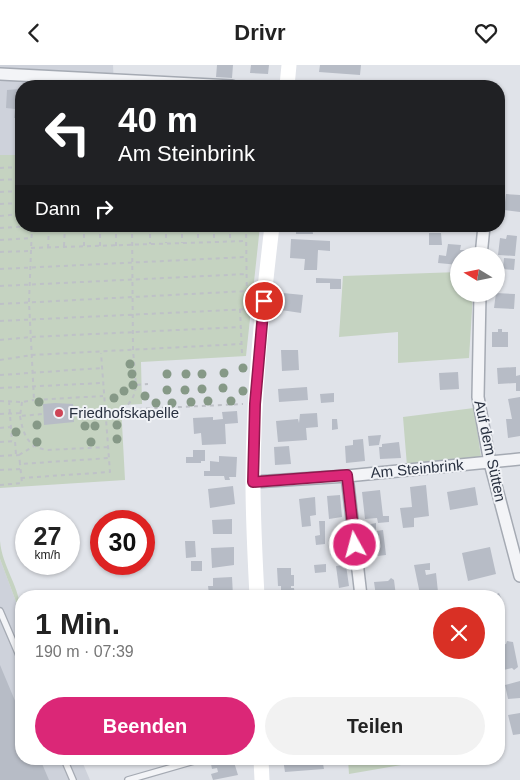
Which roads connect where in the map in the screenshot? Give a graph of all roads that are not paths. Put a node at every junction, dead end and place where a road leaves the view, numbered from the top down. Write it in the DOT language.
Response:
graph roads {
  1 [pos="289,65"];
  2 [pos="0,74"];
  3 [pos="116,80"];
  4 [pos="288,80"];
  5 [pos="271,232"];
  6 [pos="484,232"];
  7 [pos="483,247"];
  8 [pos="480,303"];
  9 [pos="520,459"];
  10 [pos="490,463"];
  11 [pos="347,475"];
  12 [pos="253,482"];
  13 [pos="520,576"];
  14 [pos="256,590"];
  15 [pos="361,590"];
  16 [pos="0,611"];
  17 [pos="15,646"];
  18 [pos="67,765"];
  19 [pos="180,765"];
  20 [pos="261,765"];
  21 [pos="73,780"];
  22 [pos="128,780"];
  23 [pos="262,780"];
  1 -- 4 [label="main road"];
  2 -- 3 [label="street"];
  5 -- 12 [label="main road"];
  6 -- 7 [label="street"];
  8 -- 10 [label="street, Auf dem Sütten"];
  9 -- 10 [label="street, Am Steinbrink"];
  10 -- 11 [label="street, Am Steinbrink"];
  10 -- 13 [label="street, Auf dem Sütten"];
  11 -- 12 [label="street, Am Steinbrink"];
  11 -- 15 [label="street"];
  12 -- 14 [label="main road"];
  16 -- 17 [label="lane"];
  18 -- 21 [label="lane"];
  19 -- 22 [label="lane"];
  20 -- 23 [label="main road"];
}
